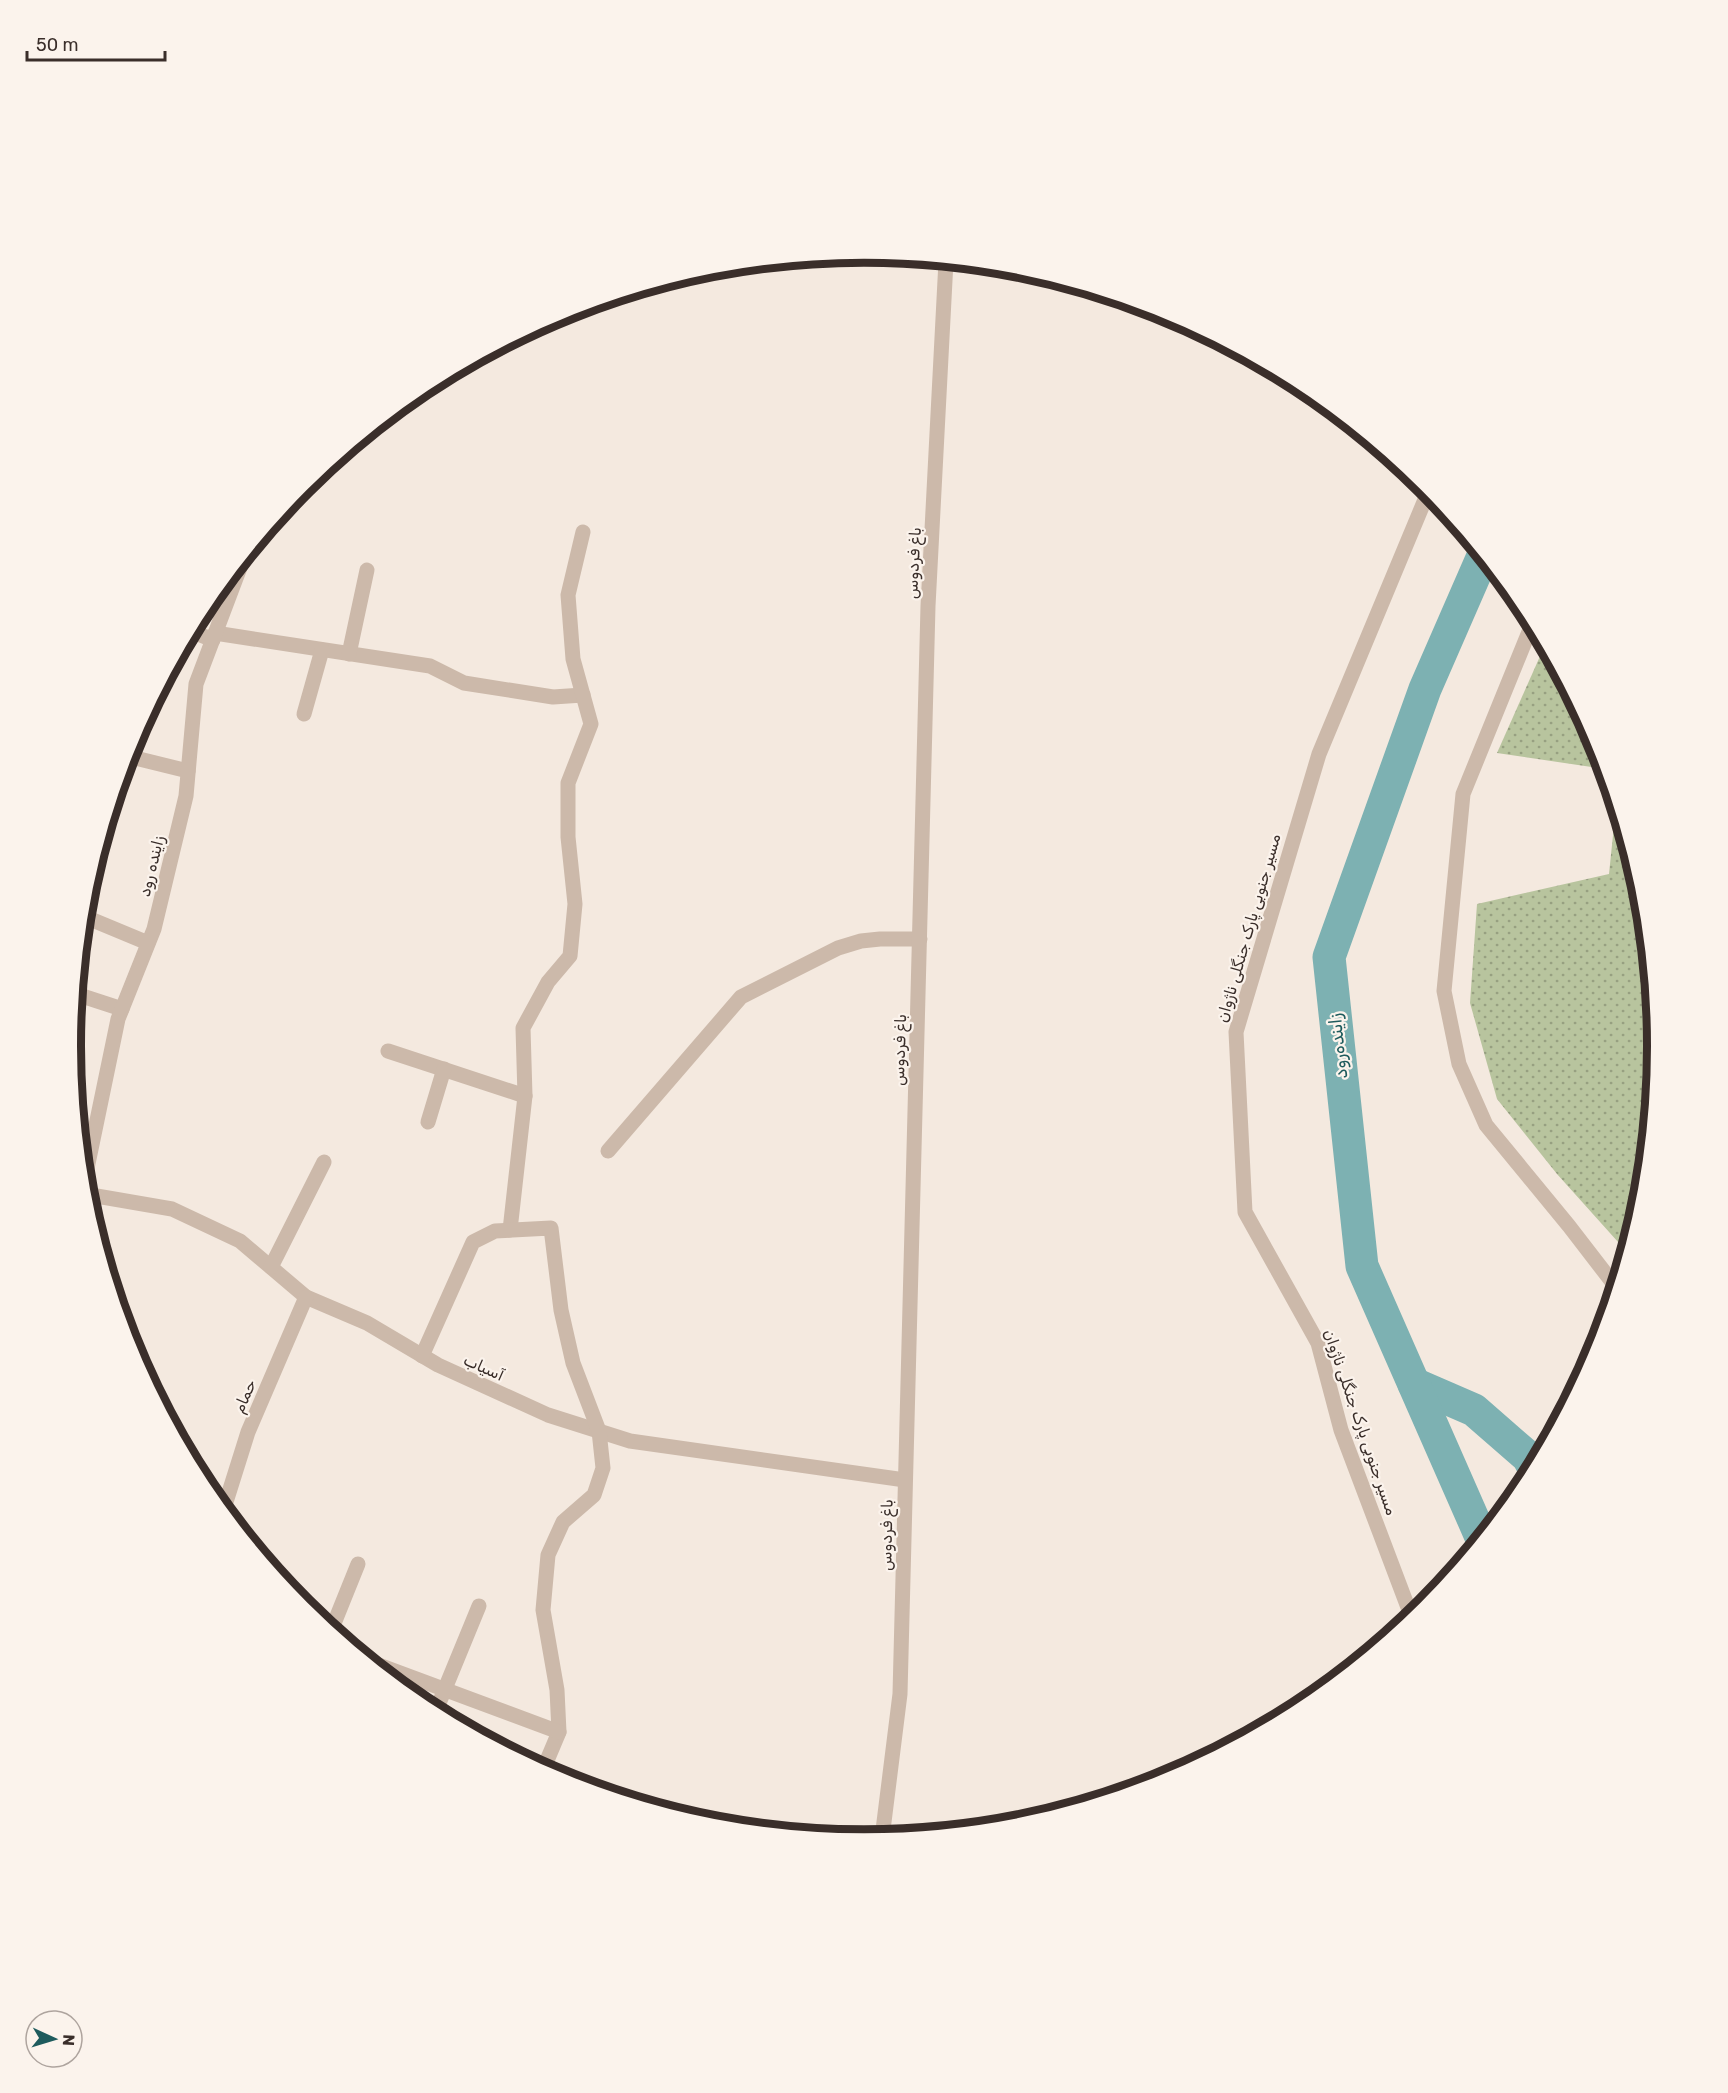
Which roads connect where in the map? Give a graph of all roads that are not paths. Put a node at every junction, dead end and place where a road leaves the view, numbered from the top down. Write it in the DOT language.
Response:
graph roads {
  1 [pos="946,268"];
  2 [pos="1425,500"];
  3 [pos="583,532"];
  4 [pos="367,570"];
  5 [pos="235,581"];
  6 [pos="199,633"];
  7 [pos="1529,633"];
  8 [pos="214,637"];
  9 [pos="322,650"];
  10 [pos="349,654"];
  11 [pos="583,695"];
  12 [pos="304,714"];
  13 [pos="137,758"];
  14 [pos="189,771"];
  15 [pos="92,920"];
  16 [pos="920,939"];
  17 [pos="148,943"];
  18 [pos="83,996"];
  19 [pos="122,1009"];
  20 [pos="388,1051"];
  21 [pos="444,1069"];
  22 [pos="525,1096"];
  23 [pos="428,1122"];
  24 [pos="608,1151"];
  25 [pos="89,1157"];
  26 [pos="324,1162"];
  27 [pos="95,1196"];
  28 [pos="510,1230"];
  29 [pos="271,1267"];
  30 [pos="1611,1280"];
  31 [pos="306,1297"];
  32 [pos="422,1356"];
  33 [pos="599,1431"];
  34 [pos="905,1480"];
  35 [pos="226,1500"];
  36 [pos="358,1564"];
  37 [pos="479,1606"];
  38 [pos="1409,1609"];
  39 [pos="334,1622"];
  40 [pos="388,1669"];
  41 [pos="444,1690"];
  42 [pos="439,1704"];
  43 [pos="559,1732"];
  44 [pos="546,1762"];
  45 [pos="883,1829"];
  1 -- 16 [label="street, باغ فردوس"];
  2 -- 38 [label="street, مسیر جنوبی پارک جنگلی ناژوان"];
  3 -- 11 [label="street"];
  4 -- 10 [label="street"];
  5 -- 8 [label="street, زاینده رود"];
  6 -- 8 [label="street"];
  7 -- 30 [label="street"];
  8 -- 9 [label="street"];
  8 -- 14 [label="street, زاینده رود"];
  9 -- 10 [label="street"];
  9 -- 12 [label="street"];
  10 -- 11 [label="street"];
  11 -- 22 [label="street"];
  13 -- 14 [label="street"];
  14 -- 17 [label="street, زاینده رود"];
  15 -- 17 [label="street"];
  16 -- 24 [label="street"];
  16 -- 34 [label="street, باغ فردوس"];
  17 -- 19 [label="street, زاینده رود"];
  18 -- 19 [label="street"];
  19 -- 25 [label="street, زاینده رود"];
  20 -- 21 [label="street"];
  21 -- 22 [label="street"];
  21 -- 23 [label="street"];
  22 -- 28 [label="street"];
  26 -- 29 [label="street"];
  27 -- 29 [label="street, آسیاب"];
  28 -- 32 [label="street"];
  28 -- 33 [label="street"];
  29 -- 31 [label="street, آسیاب"];
  31 -- 32 [label="street, آسیاب"];
  31 -- 35 [label="street, حمام"];
  32 -- 33 [label="street, آسیاب"];
  33 -- 34 [label="street, آسیاب"];
  33 -- 43 [label="street"];
  34 -- 45 [label="street, باغ فردوس"];
  36 -- 39 [label="street"];
  37 -- 41 [label="street"];
  40 -- 41 [label="street"];
  41 -- 42 [label="street"];
  41 -- 43 [label="street"];
  43 -- 44 [label="street"];
}
